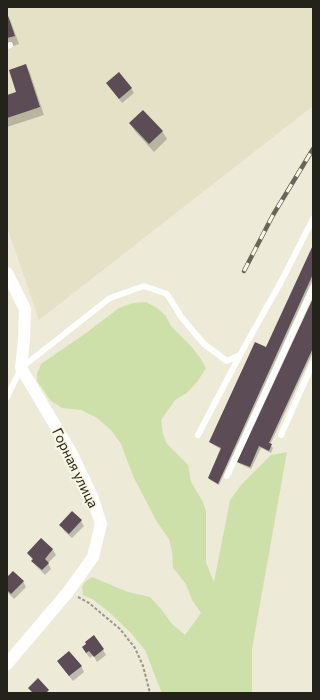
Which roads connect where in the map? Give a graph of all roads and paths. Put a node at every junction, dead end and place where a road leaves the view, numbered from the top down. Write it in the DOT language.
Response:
graph roads {
  1 [pos="313,219"];
  2 [pos="7,273"];
  3 [pos="313,288"];
  4 [pos="240,355"];
  5 [pos="313,363"];
  6 [pos="21,368"];
  7 [pos="7,397"];
  8 [pos="198,435"];
  9 [pos="281,435"];
  10 [pos="227,476"];
  11 [pos="68,592"];
  12 [pos="7,664"];
  13 [pos="150,693"];
  1 -- 4 [label="lane"];
  2 -- 6 [label="street"];
  3 -- 10 [label="lane"];
  4 -- 6 [label="lane"];
  4 -- 8 [label="lane"];
  5 -- 9 [label="lane"];
  6 -- 7 [label="lane"];
  6 -- 11 [label="street, Горная улица"];
  11 -- 12 [label="street, Горная улица"];
  11 -- 13 [label="path"];
}
